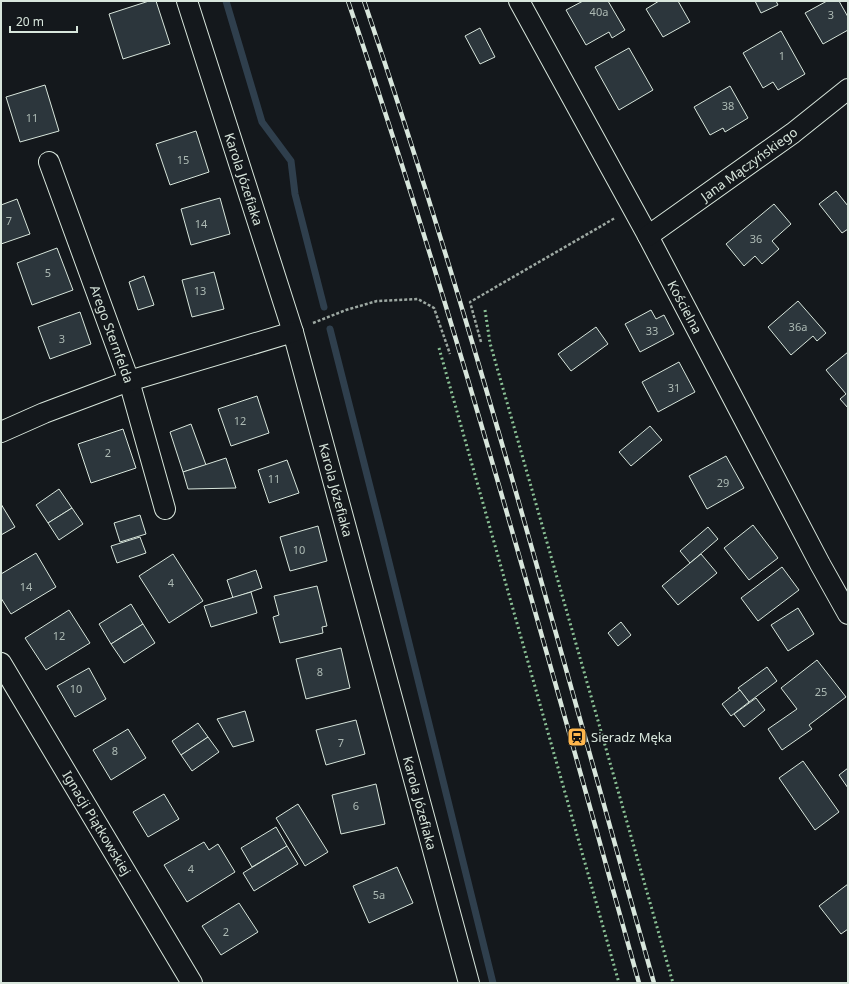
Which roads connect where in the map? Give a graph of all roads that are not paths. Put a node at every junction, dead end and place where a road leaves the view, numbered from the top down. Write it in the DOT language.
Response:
graph roads {
  1 [pos="187,1"];
  2 [pos="519,1"];
  3 [pos="848,89"];
  4 [pos="49,162"];
  5 [pos="648,236"];
  6 [pos="293,332"];
  7 [pos="129,381"];
  8 [pos="1,432"];
  9 [pos="166,509"];
  10 [pos="848,614"];
  11 [pos="1,663"];
  12 [pos="192,983"];
  13 [pos="469,983"];
  1 -- 6 [label="street, Karola Józefiaka"];
  2 -- 5 [label="street, Kościelna"];
  3 -- 5 [label="street, Jana Mączyńskiego"];
  4 -- 7 [label="street, Arego Sternfelda"];
  5 -- 10 [label="street, Kościelna"];
  6 -- 7 [label="street"];
  6 -- 13 [label="street, Karola Józefiaka"];
  7 -- 8 [label="street"];
  7 -- 9 [label="street, Arego Sternfelda"];
  11 -- 12 [label="street, Ignacji Piątkowskiej"];
}
